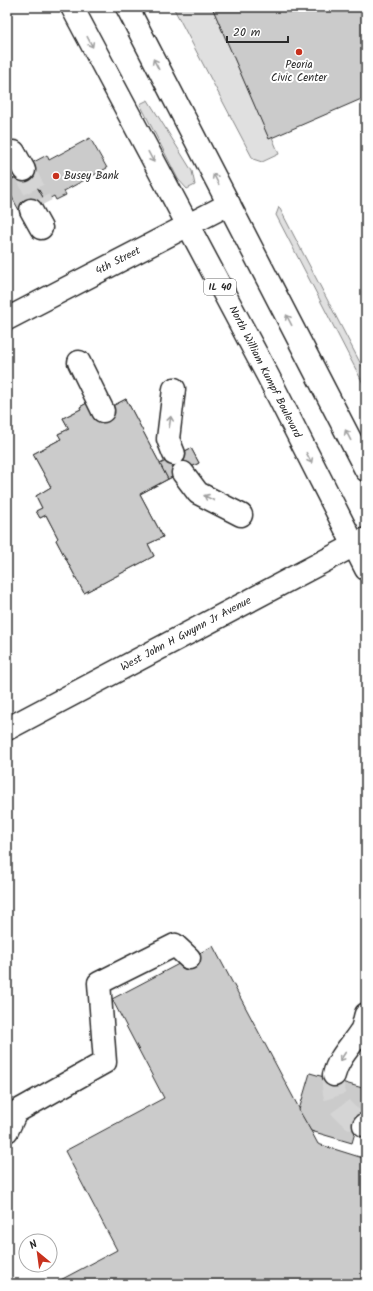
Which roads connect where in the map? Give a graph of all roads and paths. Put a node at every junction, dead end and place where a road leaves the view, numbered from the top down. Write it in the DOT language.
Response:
graph roads {
  1 [pos="72,7"];
  2 [pos="127,7"];
  3 [pos="229,204"];
  4 [pos="187,225"];
  5 [pos="7,319"];
  6 [pos="80,362"];
  7 [pos="174,389"];
  8 [pos="103,411"];
  9 [pos="366,470"];
  10 [pos="241,515"];
  11 [pos="360,542"];
  12 [pos="366,569"];
  13 [pos="7,729"];
  14 [pos="189,958"];
  15 [pos="366,1014"];
  16 [pos="334,1075"];
  17 [pos="7,1131"];
  1 -- 4 [label="main road, North William Kumpf Boulevard / IL 40, one-way"];
  3 -- 2 [label="main road, one-way"];
  3 -- 4 [label="main road, 4th Street"];
  9 -- 3 [label="main road, one-way"];
  4 -- 5 [label="main road, 4th Street"];
  4 -- 11 [label="main road, North William Kumpf Boulevard / IL 40, one-way"];
  6 -- 8 [label="main road"];
  10 -- 7 [label="main road, one-way"];
  11 -- 12 [label="main road, North William Kumpf Boulevard / IL 40"];
  11 -- 13 [label="main road, West John H Gwynn Jr Avenue"];
  14 -- 17 [label="main road"];
  15 -- 16 [label="main road, one-way"];
}
